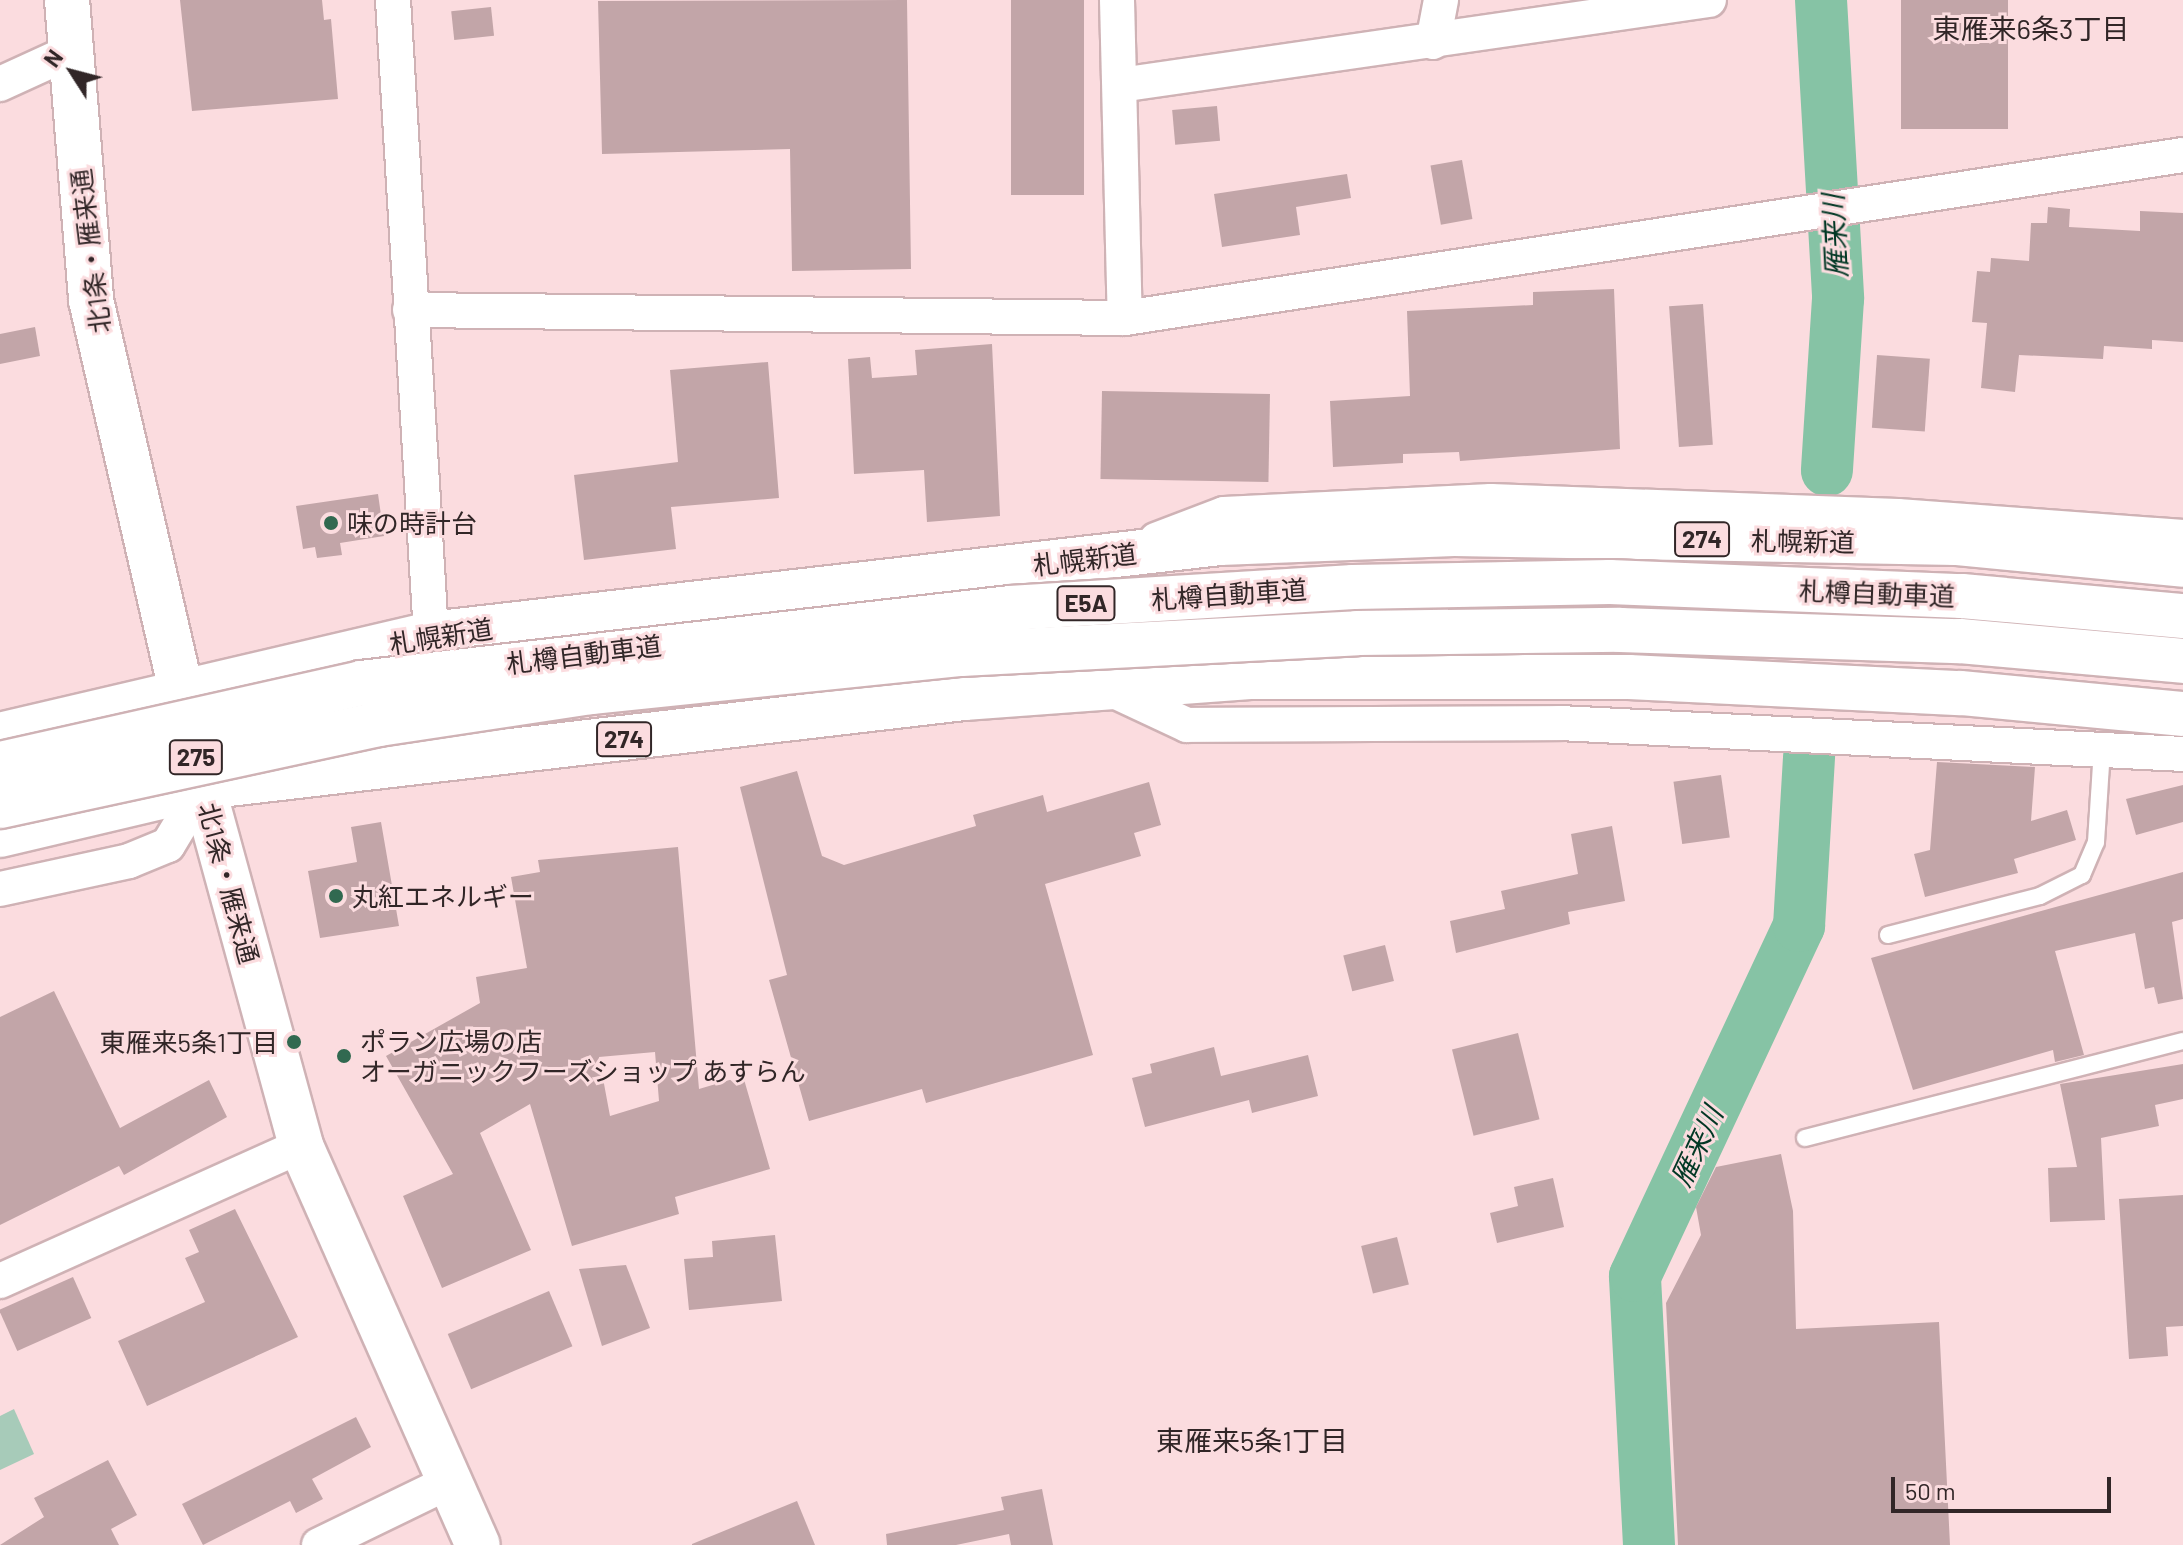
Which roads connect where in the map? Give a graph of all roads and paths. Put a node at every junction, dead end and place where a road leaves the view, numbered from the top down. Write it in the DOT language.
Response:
graph roads {
  1 [pos="67,0"];
  2 [pos="393,0"];
  3 [pos="1117,0"];
  4 [pos="1441,0"];
  5 [pos="1709,0"];
  6 [pos="1433,42"];
  7 [pos="70,52"];
  8 [pos="0,84"];
  9 [pos="1120,85"];
  10 [pos="2183,155"];
  11 [pos="410,310"];
  12 [pos="1125,318"];
  13 [pos="2183,537"];
  14 [pos="1115,556"];
  15 [pos="2183,565"];
  16 [pos="2183,616"];
  17 [pos="431,634"];
  18 [pos="2183,661"];
  19 [pos="1108,688"];
  20 [pos="178,689"];
  21 [pos="2183,714"];
  22 [pos="0,735"];
  23 [pos="2103,745"];
  24 [pos="2183,754"];
  25 [pos="0,764"];
  26 [pos="203,787"];
  27 [pos="0,806"];
  28 [pos="0,835"];
  29 [pos="0,889"];
  30 [pos="1888,935"];
  31 [pos="2183,1041"];
  32 [pos="1805,1138"];
  33 [pos="301,1146"];
  34 [pos="0,1281"];
  35 [pos="449,1482"];
  36 [pos="319,1545"];
  37 [pos="478,1545"];
  1 -- 7 [label="highway, 北1条・雁来通 / 275"];
  2 -- 11 [label="street"];
  3 -- 9 [label="street"];
  4 -- 6 [label="street"];
  5 -- 6 [label="street"];
  6 -- 9 [label="street"];
  7 -- 8 [label="street"];
  7 -- 20 [label="highway, 北1条・雁来通 / 275"];
  9 -- 12 [label="street"];
  10 -- 12 [label="street"];
  11 -- 12 [label="street"];
  11 -- 17 [label="street"];
  13 -- 14 [label="street"];
  14 -- 15 [label="highway, 札幌新道 / 274"];
  14 -- 17 [label="highway, 札幌新道 / 274"];
  16 -- 25 [label="highway, 札樽自動車道 / E5A, bridge"];
  17 -- 20 [label="highway, 札幌新道 / 274"];
  18 -- 27 [label="highway, 札樽自動車道 / E5A, bridge"];
  19 -- 21 [label="highway, 274"];
  19 -- 23 [label="street"];
  19 -- 26 [label="highway, 274"];
  20 -- 22 [label="highway, 札幌新道 / 274"];
  20 -- 26 [label="highway, 北1条・雁来通 / 275"];
  23 -- 24 [label="street"];
  23 -- 30 [label="lane"];
  26 -- 28 [label="highway, 274"];
  26 -- 29 [label="street"];
  26 -- 33 [label="highway, 北1条・雁来通 / 275"];
  31 -- 32 [label="lane"];
  33 -- 34 [label="street"];
  33 -- 35 [label="highway, 北1条・雁来通 / 275"];
  35 -- 36 [label="street"];
  35 -- 37 [label="highway, 北1条・雁来通 / 275"];
}
